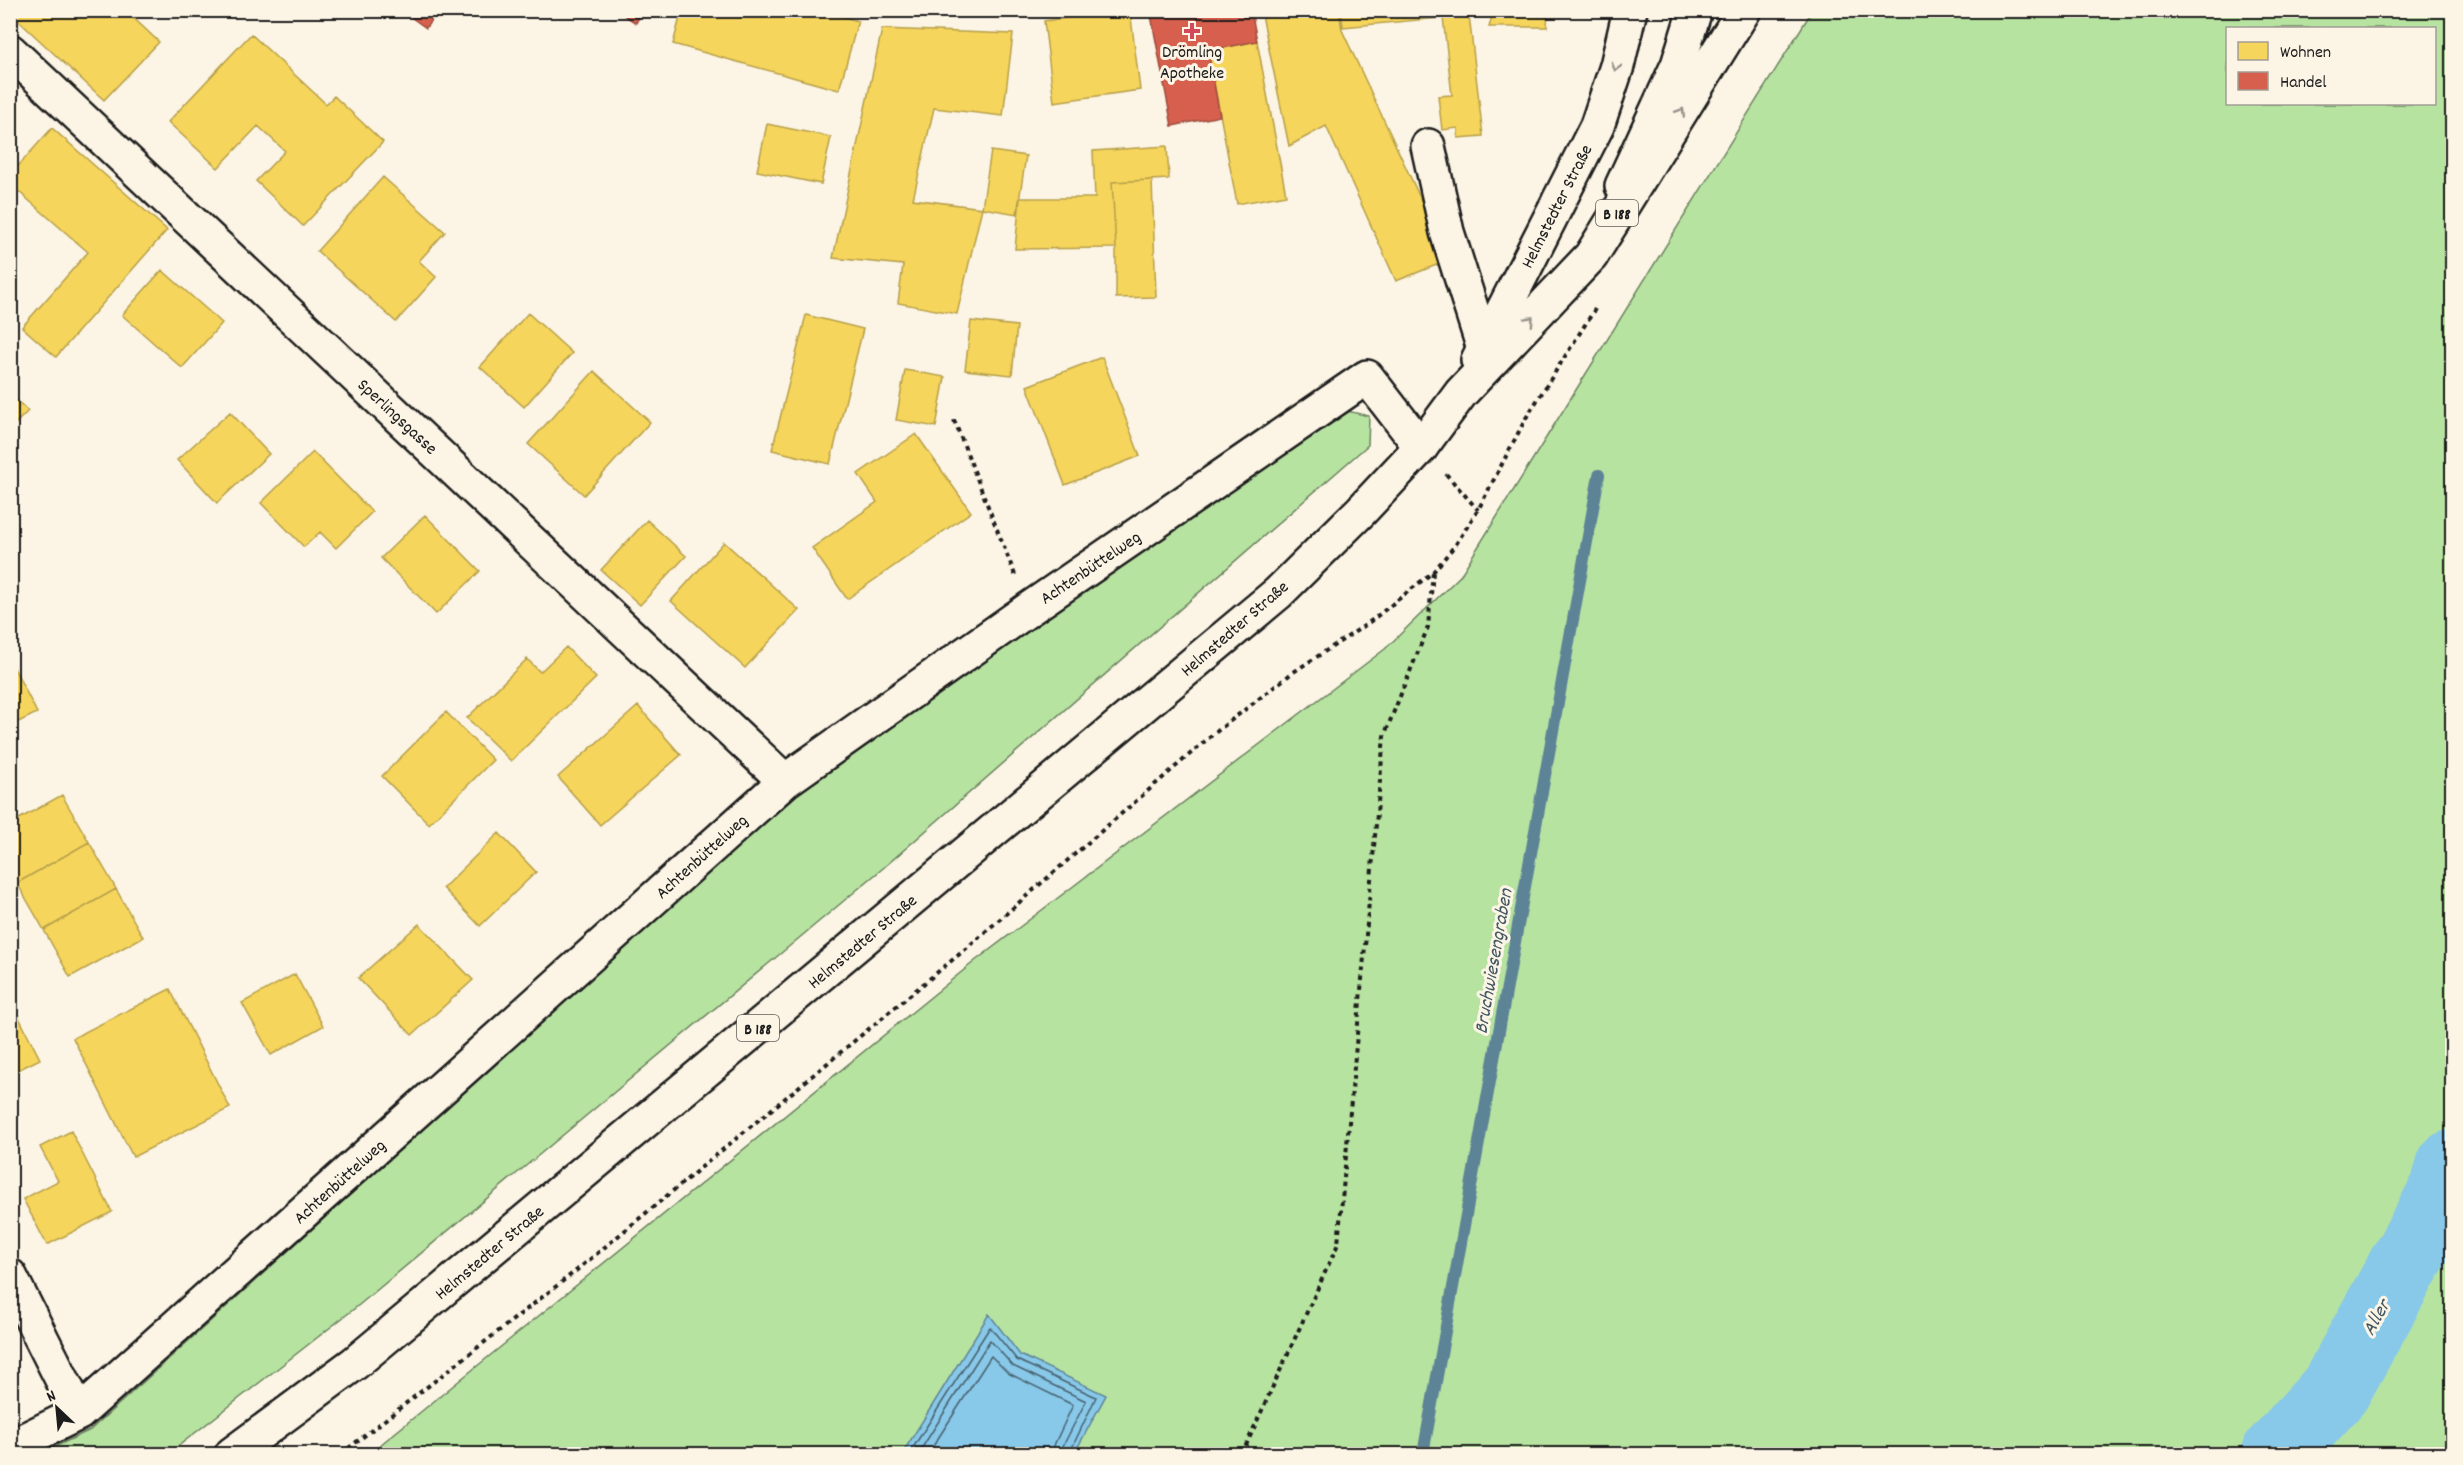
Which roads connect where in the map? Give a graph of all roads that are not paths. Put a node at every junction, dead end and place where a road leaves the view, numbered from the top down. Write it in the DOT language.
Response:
graph roads {
  1 [pos="1630,10"];
  2 [pos="1695,10"];
  3 [pos="1744,10"];
  4 [pos="10,51"];
  5 [pos="1428,146"];
  6 [pos="1590,256"];
  7 [pos="1484,349"];
  8 [pos="1461,393"];
  9 [pos="1421,447"];
  10 [pos="785,781"];
  11 [pos="10,1276"];
  12 [pos="79,1413"];
  13 [pos="10,1447"];
  14 [pos="232,1455"];
  1 -- 7 [label="street, Helmstedter Straße / B 188, one-way"];
  2 -- 6 [label="street, Helmstedter Straße / B 188"];
  6 -- 3 [label="street, Helmstedter Straße / B 188, one-way"];
  4 -- 10 [label="street, Sperlingsgasse"];
  5 -- 7 [label="street"];
  8 -- 6 [label="street, Helmstedter Straße / B 188, one-way"];
  7 -- 8 [label="street, Helmstedter Straße / B 188"];
  8 -- 9 [label="street, Helmstedter Straße / B 188"];
  9 -- 10 [label="street, Achtenbüttelweg"];
  9 -- 14 [label="street, Helmstedter Straße / B 188"];
  10 -- 12 [label="street, Achtenbüttelweg"];
  11 -- 12 [label="street"];
  12 -- 13 [label="street, Achtenbüttelweg"];
}
